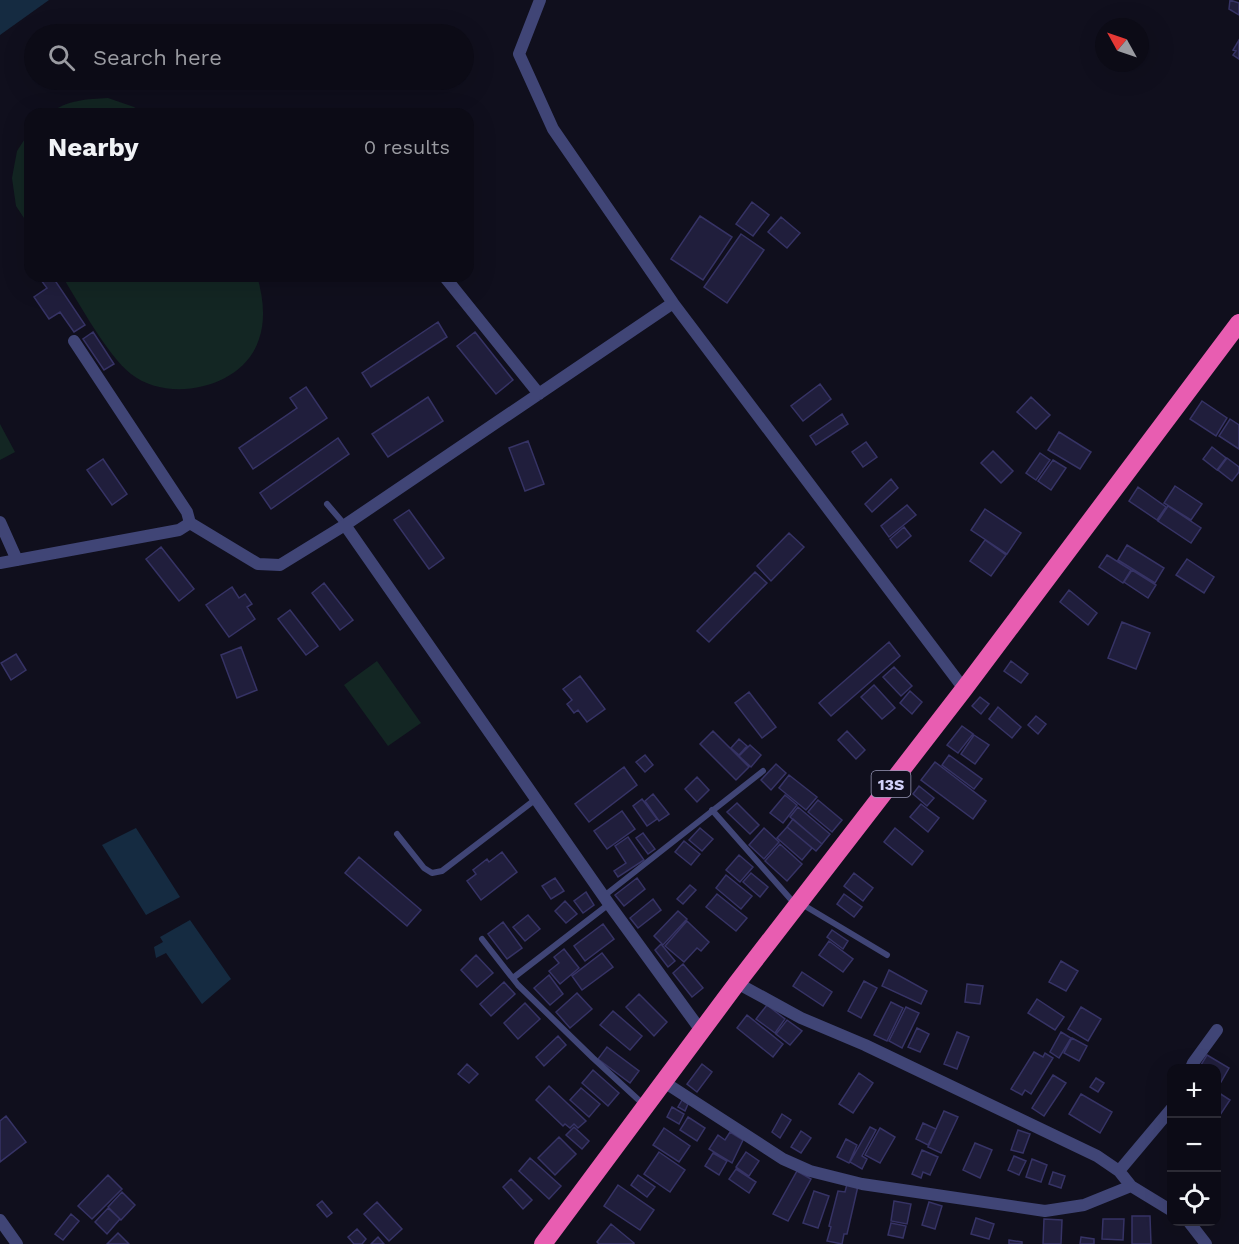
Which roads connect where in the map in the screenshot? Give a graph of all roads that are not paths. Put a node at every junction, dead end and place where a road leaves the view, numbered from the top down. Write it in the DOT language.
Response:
graph roads {
  1 [pos="540,0"];
  2 [pos="449,282"];
  3 [pos="673,303"];
  4 [pos="1239,323"];
  5 [pos="74,341"];
  6 [pos="539,394"];
  7 [pos="327,504"];
  8 [pos="0,522"];
  9 [pos="190,523"];
  10 [pos="345,525"];
  11 [pos="17,560"];
  12 [pos="0,563"];
  13 [pos="964,689"];
  14 [pos="763,771"];
  15 [pos="536,799"];
  16 [pos="712,810"];
  17 [pos="398,834"];
  18 [pos="606,900"];
  19 [pos="798,904"];
  20 [pos="482,939"];
  21 [pos="887,955"];
  22 [pos="513,978"];
  23 [pos="737,984"];
  24 [pos="1217,1030"];
  25 [pos="702,1032"];
  26 [pos="1193,1064"];
  27 [pos="664,1082"];
  28 [pos="646,1106"];
  29 [pos="1167,1114"];
  30 [pos="1119,1171"];
  31 [pos="1131,1186"];
  32 [pos="1167,1208"];
  33 [pos="0,1220"];
  34 [pos="1193,1226"];
  35 [pos="17,1244"];
  36 [pos="543,1244"];
  37 [pos="1206,1244"];
  1 -- 3 [label="street"];
  2 -- 6 [label="street"];
  3 -- 6 [label="street"];
  3 -- 13 [label="street"];
  4 -- 13 [label="highway, 13S"];
  5 -- 9 [label="street"];
  6 -- 10 [label="street"];
  7 -- 10 [label="lane"];
  8 -- 11 [label="street"];
  9 -- 10 [label="street"];
  9 -- 11 [label="street"];
  10 -- 15 [label="street"];
  11 -- 12 [label="street"];
  13 -- 19 [label="highway, 13S"];
  14 -- 16 [label="lane"];
  15 -- 17 [label="lane"];
  15 -- 18 [label="street"];
  16 -- 18 [label="lane"];
  16 -- 19 [label="lane"];
  18 -- 22 [label="lane"];
  18 -- 25 [label="street"];
  19 -- 21 [label="lane"];
  19 -- 23 [label="highway, 13S"];
  20 -- 22 [label="lane"];
  22 -- 28 [label="lane"];
  23 -- 25 [label="highway, 13S"];
  23 -- 30 [label="street"];
  24 -- 26 [label="street"];
  25 -- 27 [label="highway, 13S"];
  27 -- 28 [label="highway, 13S"];
  27 -- 31 [label="street"];
  28 -- 36 [label="highway, 13S"];
  29 -- 30 [label="street"];
  30 -- 31 [label="street"];
  31 -- 32 [label="street"];
  33 -- 35 [label="street"];
  34 -- 37 [label="street"];
}
